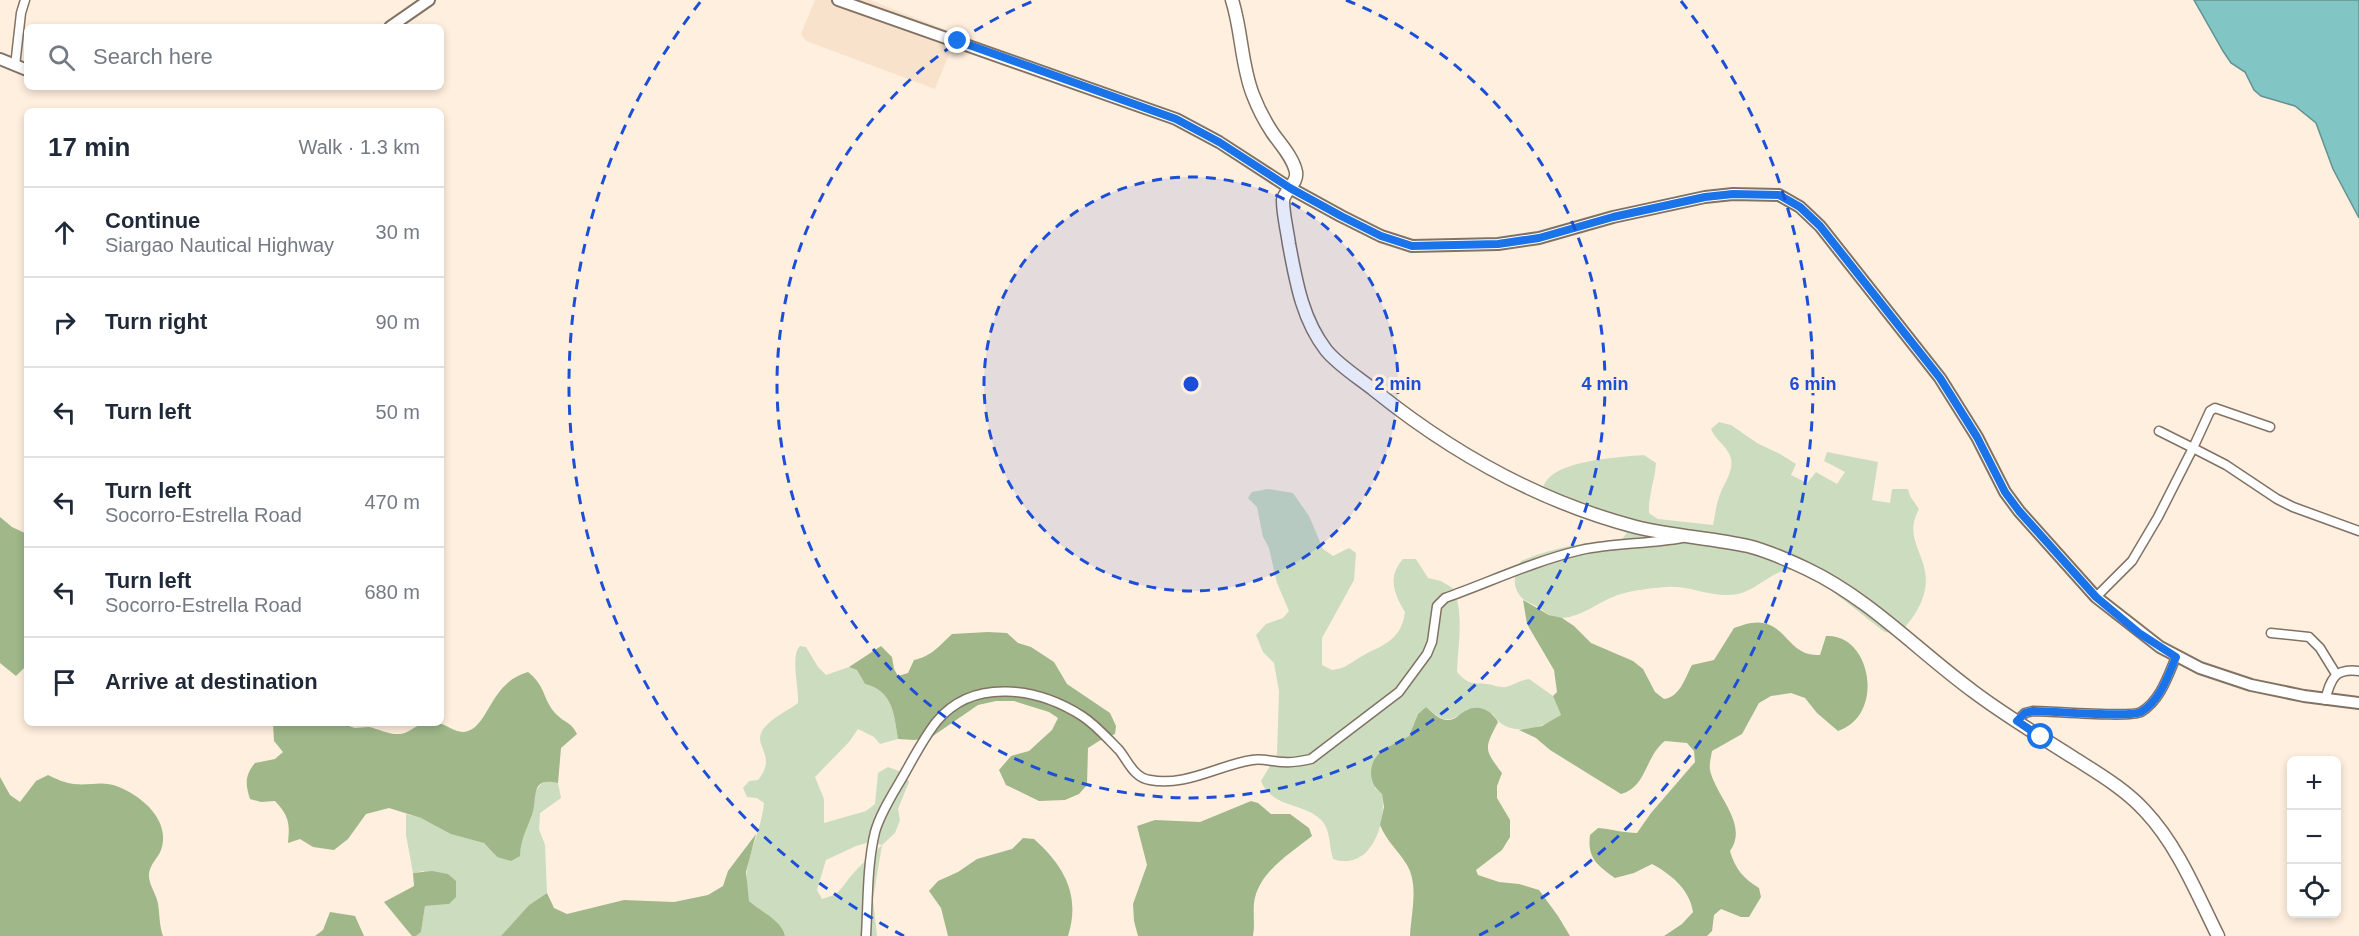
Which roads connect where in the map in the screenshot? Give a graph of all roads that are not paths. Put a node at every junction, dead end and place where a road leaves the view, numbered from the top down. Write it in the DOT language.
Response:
graph roads {
  1 [pos="25,0"];
  2 [pos="429,0"];
  3 [pos="838,0"];
  4 [pos="1232,0"];
  5 [pos="394,24"];
  6 [pos="0,59"];
  7 [pos="15,66"];
  8 [pos="24,69"];
  9 [pos="1290,188"];
  10 [pos="2270,427"];
  11 [pos="2159,431"];
  12 [pos="2193,448"];
  13 [pos="2359,531"];
  14 [pos="1684,537"];
  15 [pos="2096,597"];
  16 [pos="2271,633"];
  17 [pos="2176,657"];
  18 [pos="2359,671"];
  19 [pos="2336,674"];
  20 [pos="2325,700"];
  21 [pos="2359,704"];
  22 [pos="2017,721"];
  23 [pos="866,936"];
  24 [pos="2218,936"];
  1 -- 7 [label="street"];
  2 -- 5 [label="street"];
  3 -- 9 [label="street"];
  4 -- 9 [label="main road"];
  6 -- 7 [label="street"];
  7 -- 8 [label="street"];
  9 -- 14 [label="main road"];
  9 -- 15 [label="street"];
  10 -- 12 [label="street"];
  11 -- 12 [label="street"];
  12 -- 13 [label="street"];
  12 -- 15 [label="street"];
  14 -- 22 [label="main road"];
  14 -- 23 [label="street"];
  15 -- 17 [label="street"];
  16 -- 19 [label="street"];
  17 -- 20 [label="street"];
  17 -- 22 [label="street"];
  18 -- 19 [label="street"];
  19 -- 20 [label="street"];
  20 -- 21 [label="street"];
  22 -- 24 [label="main road"];
}
